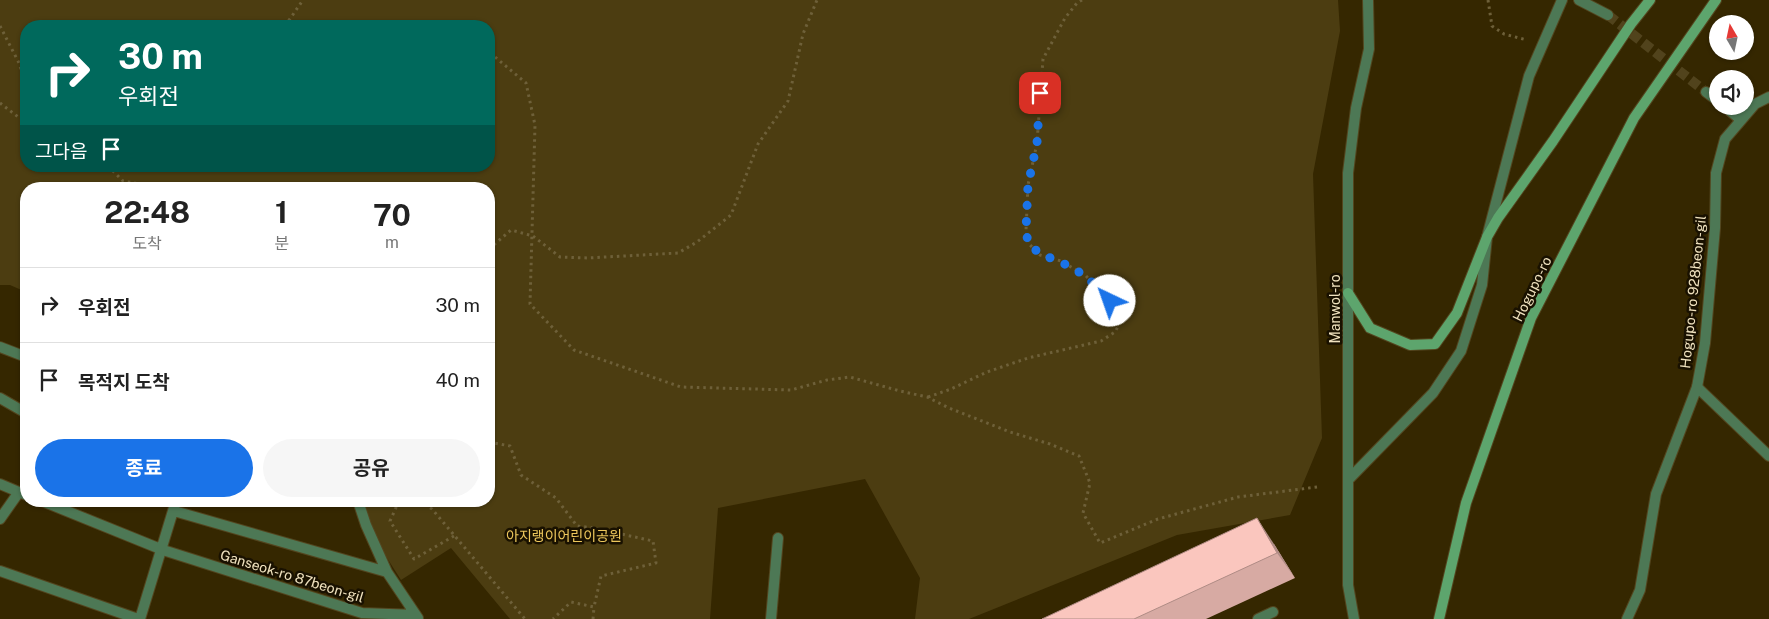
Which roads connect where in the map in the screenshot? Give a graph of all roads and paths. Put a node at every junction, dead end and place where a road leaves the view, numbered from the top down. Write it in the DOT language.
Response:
graph roads {
  1 [pos="303,0"];
  2 [pos="817,0"];
  3 [pos="1082,0"];
  4 [pos="1368,0"];
  5 [pos="1488,0"];
  6 [pos="1562,0"];
  7 [pos="1579,0"];
  8 [pos="1650,0"];
  9 [pos="1716,0"];
  10 [pos="1608,15"];
  11 [pos="288,20"];
  12 [pos="0,26"];
  13 [pos="1543,44"];
  14 [pos="495,57"];
  15 [pos="20,66"];
  16 [pos="1706,92"];
  17 [pos="1709,94"];
  18 [pos="1769,96"];
  19 [pos="0,103"];
  20 [pos="1735,115"];
  21 [pos="20,118"];
  22 [pos="1741,120"];
  23 [pos="114,172"];
  24 [pos="128,182"];
  25 [pos="533,236"];
  26 [pos="1487,237"];
  27 [pos="495,244"];
  28 [pos="1348,292"];
  29 [pos="0,347"];
  30 [pos="20,354"];
  31 [pos="1696,387"];
  32 [pos="927,397"];
  33 [pos="0,398"];
  34 [pos="20,410"];
  35 [pos="495,443"];
  36 [pos="1769,456"];
  37 [pos="1348,480"];
  38 [pos="0,484"];
  39 [pos="1317,487"];
  40 [pos="20,492"];
  41 [pos="20,497"];
  42 [pos="57,507"];
  43 [pos="175,507"];
  44 [pos="178,507"];
  45 [pos="360,507"];
  46 [pos="396,507"];
  47 [pos="429,507"];
  48 [pos="0,520"];
  49 [pos="454,536"];
  50 [pos="778,538"];
  51 [pos="162,550"];
  52 [pos="0,571"];
  53 [pos="387,572"];
  54 [pos="594,607"];
  55 [pos="1273,612"];
  56 [pos="361,616"];
  57 [pos="418,617"];
  58 [pos="139,619"];
  59 [pos="525,619"];
  60 [pos="552,619"];
  61 [pos="593,619"];
  62 [pos="771,619"];
  63 [pos="1258,619"];
  64 [pos="1354,619"];
  65 [pos="1439,619"];
  66 [pos="1627,619"];
  1 -- 11 [label="path"];
  2 -- 25 [label="path"];
  3 -- 32 [label="path"];
  4 -- 28 [label="street, Manwol-ro"];
  5 -- 13 [label="path"];
  6 -- 13 [label="street"];
  7 -- 10 [label="street"];
  8 -- 26 [label="main road"];
  9 -- 65 [label="main road, Hogupo-ro"];
  12 -- 15 [label="path"];
  13 -- 26 [label="street"];
  14 -- 25 [label="path"];
  16 -- 17 [label="street"];
  18 -- 22 [label="street, Hogupo-ro 928beon-gil"];
  19 -- 21 [label="path"];
  20 -- 22 [label="street"];
  22 -- 31 [label="street, Hogupo-ro 928beon-gil"];
  23 -- 24 [label="path"];
  25 -- 27 [label="path"];
  25 -- 32 [label="path"];
  26 -- 28 [label="main road"];
  26 -- 37 [label="street"];
  28 -- 37 [label="street, Manwol-ro"];
  29 -- 30 [label="street"];
  31 -- 36 [label="street"];
  31 -- 66 [label="street, Hogupo-ro 928beon-gil"];
  32 -- 39 [label="path"];
  33 -- 34 [label="street"];
  35 -- 54 [label="path"];
  37 -- 64 [label="street, Manwol-ro"];
  38 -- 40 [label="street"];
  41 -- 48 [label="street"];
  42 -- 51 [label="street, Ganseok-ro 87beon-gil"];
  43 -- 51 [label="street, Ganseok-ro 87beon-gil"];
  44 -- 53 [label="street, Ganseok-ro 87beon-gil"];
  45 -- 53 [label="street"];
  46 -- 49 [label="path"];
  47 -- 49 [label="path"];
  49 -- 59 [label="path"];
  50 -- 62 [label="street"];
  51 -- 56 [label="street, Ganseok-ro 87beon-gil"];
  51 -- 58 [label="street, Ganseok-ro 87beon-gil"];
  52 -- 58 [label="street, Ganseok-ro 87beon-gil"];
  53 -- 57 [label="street"];
  54 -- 60 [label="path"];
  54 -- 61 [label="path"];
  55 -- 63 [label="street"];
  56 -- 57 [label="street, Ganseok-ro 87beon-gil"];
}
